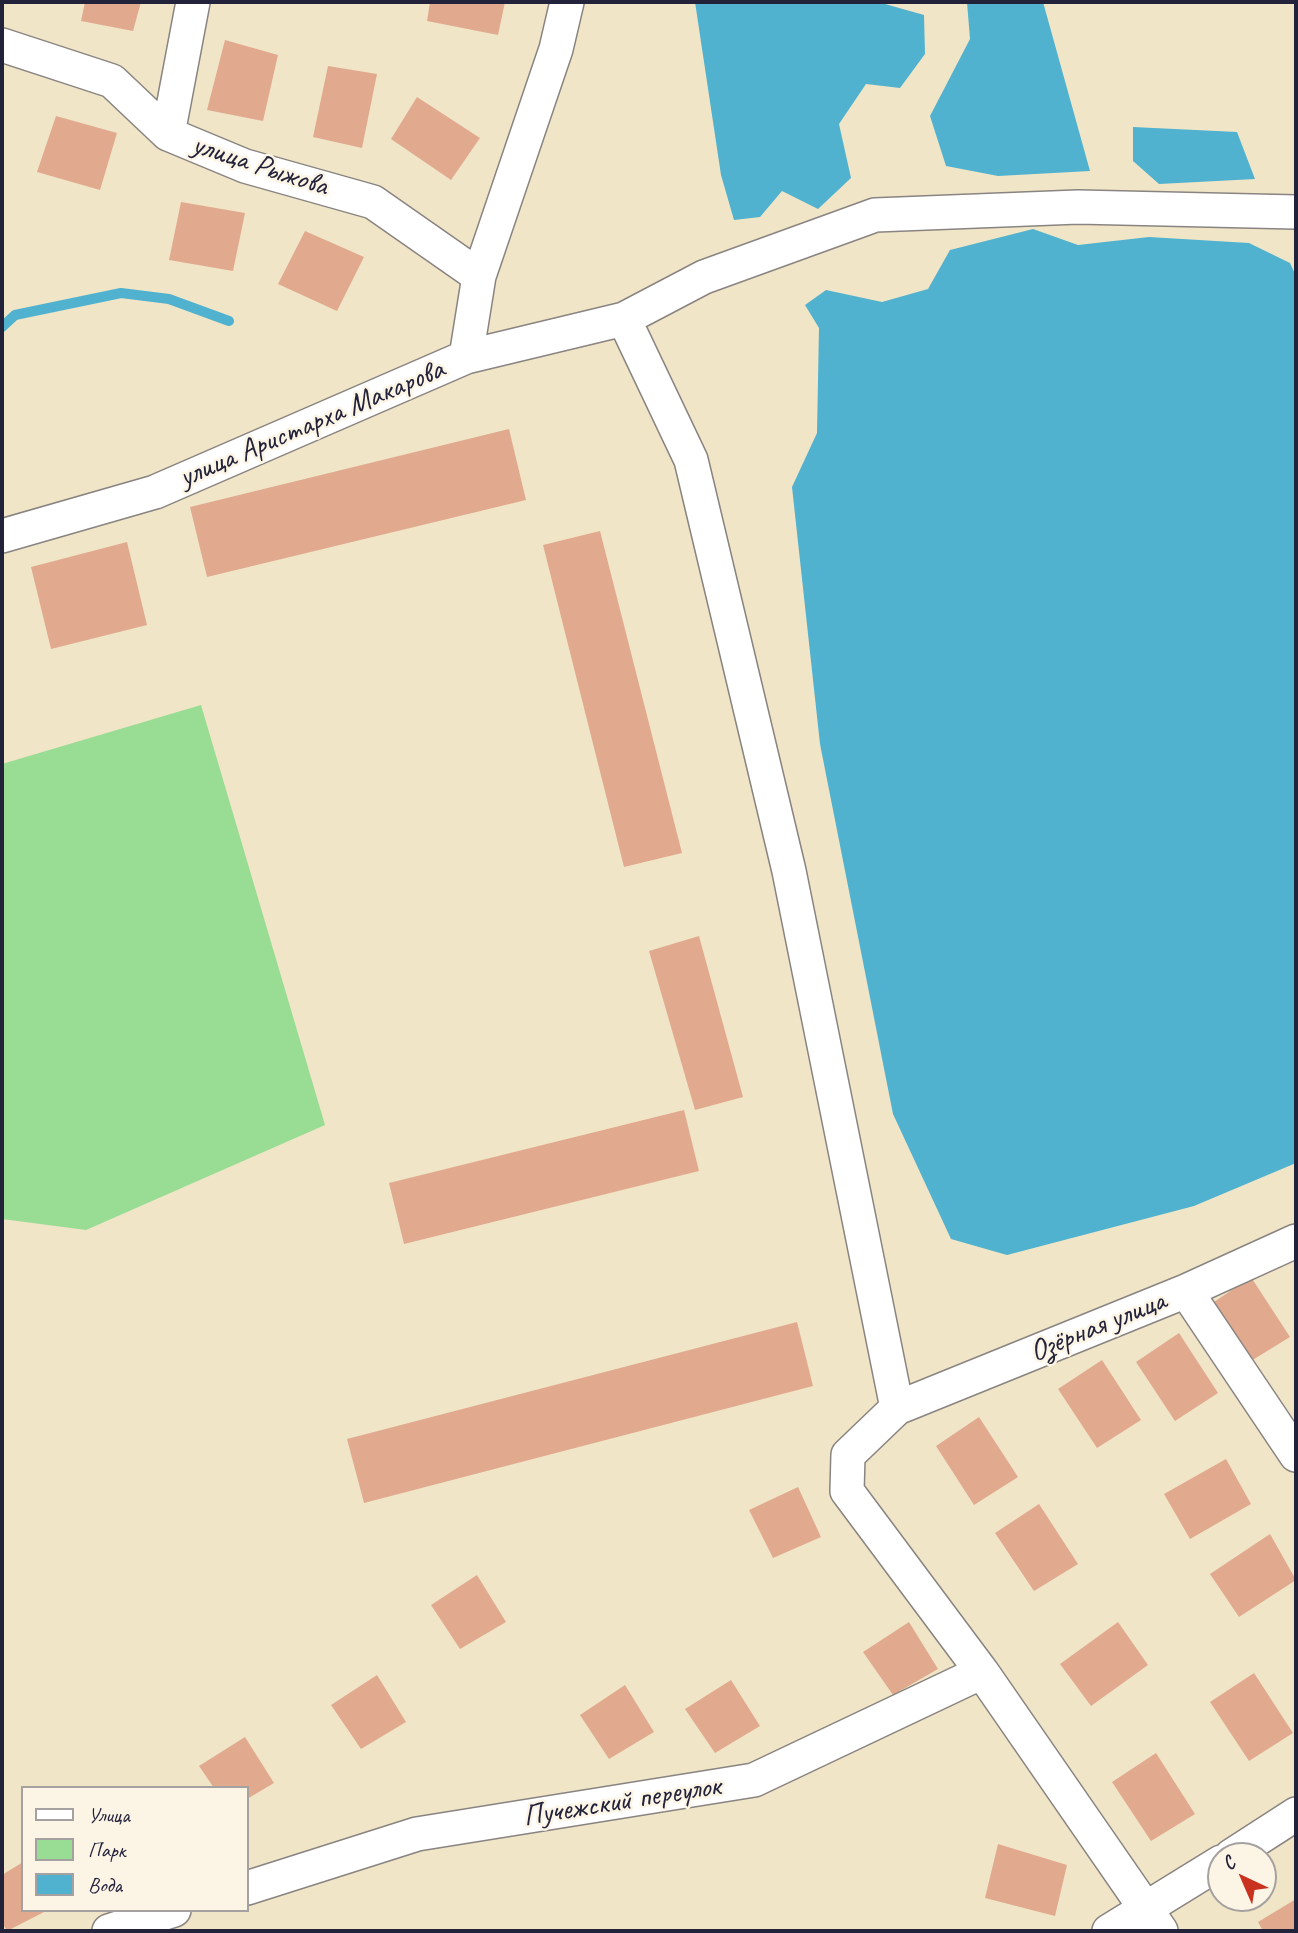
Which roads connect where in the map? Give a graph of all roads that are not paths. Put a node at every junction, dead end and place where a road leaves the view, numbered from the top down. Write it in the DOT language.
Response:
graph roads {
  1 [pos="193,2"];
  2 [pos="568,2"];
  3 [pos="2,45"];
  4 [pos="168,134"];
  5 [pos="1296,212"];
  6 [pos="479,276"];
  7 [pos="624,318"];
  8 [pos="466,357"];
  9 [pos="2,536"];
  10 [pos="1296,1241"];
  11 [pos="1186,1290"];
  12 [pos="897,1408"];
  13 [pos="1296,1455"];
  14 [pos="982,1672"];
  15 [pos="1296,1814"];
  16 [pos="1253,1842"];
  17 [pos="1207,1874"];
  18 [pos="248,1888"];
  19 [pos="168,1912"];
  20 [pos="1154,1920"];
  21 [pos="109,1931"];
  22 [pos="1109,1931"];
  1 -- 4 [label="street"];
  2 -- 6 [label="street"];
  3 -- 4 [label="street, улица Рыжова"];
  4 -- 6 [label="street, улица Рыжова"];
  5 -- 7 [label="street, улица Аристарха Макарова"];
  6 -- 8 [label="street"];
  7 -- 8 [label="street, улица Аристарха Макарова"];
  7 -- 12 [label="street"];
  8 -- 9 [label="street, улица Аристарха Макарова"];
  10 -- 11 [label="street, Озёрная улица"];
  11 -- 12 [label="street, Озёрная улица"];
  11 -- 13 [label="street"];
  12 -- 14 [label="street"];
  14 -- 18 [label="street, Пучежский переулок"];
  14 -- 20 [label="street"];
  15 -- 16 [label="street"];
  17 -- 20 [label="street"];
  19 -- 21 [label="street"];
  20 -- 22 [label="street"];
}
